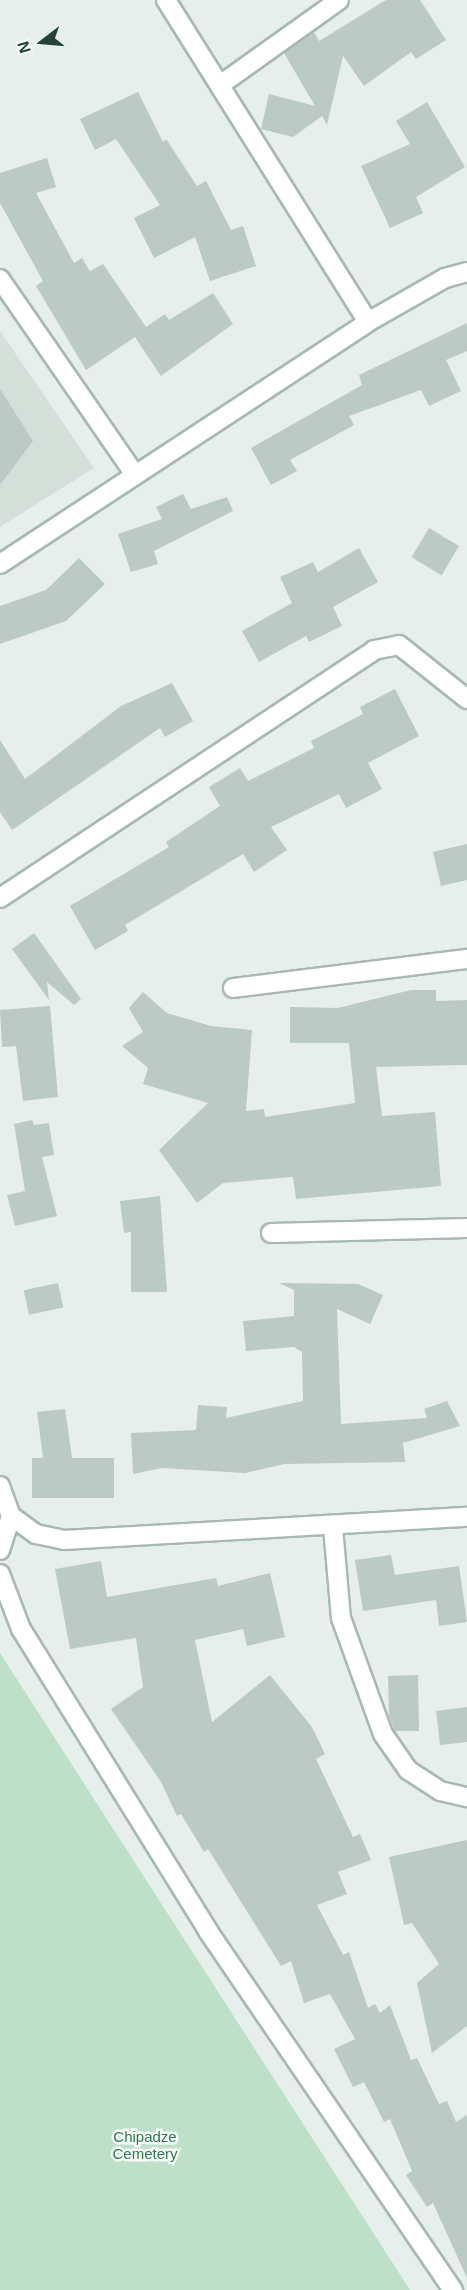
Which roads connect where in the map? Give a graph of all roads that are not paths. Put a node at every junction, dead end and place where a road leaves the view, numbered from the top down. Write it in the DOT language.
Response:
graph roads {
  1 [pos="166,0"];
  2 [pos="339,0"];
  3 [pos="220,85"];
  4 [pos="467,272"];
  5 [pos="0,279"];
  6 [pos="368,322"];
  7 [pos="135,475"];
  8 [pos="0,564"];
  9 [pos="467,699"];
  10 [pos="0,898"];
  11 [pos="467,959"];
  12 [pos="233,988"];
  13 [pos="467,1228"];
  14 [pos="271,1233"];
  15 [pos="0,1486"];
  16 [pos="11,1516"];
  17 [pos="467,1517"];
  18 [pos="333,1527"];
  19 [pos="0,1550"];
  20 [pos="0,1574"];
  21 [pos="467,1797"];
  22 [pos="453,2290"];
  1 -- 3 [label="street"];
  2 -- 3 [label="street"];
  3 -- 6 [label="street"];
  4 -- 6 [label="street"];
  5 -- 7 [label="street"];
  6 -- 7 [label="street"];
  7 -- 8 [label="street"];
  9 -- 10 [label="street"];
  11 -- 12 [label="street"];
  13 -- 14 [label="street"];
  15 -- 16 [label="street"];
  16 -- 18 [label="street"];
  16 -- 19 [label="street"];
  17 -- 18 [label="street"];
  18 -- 21 [label="street"];
  20 -- 22 [label="street"];
}
